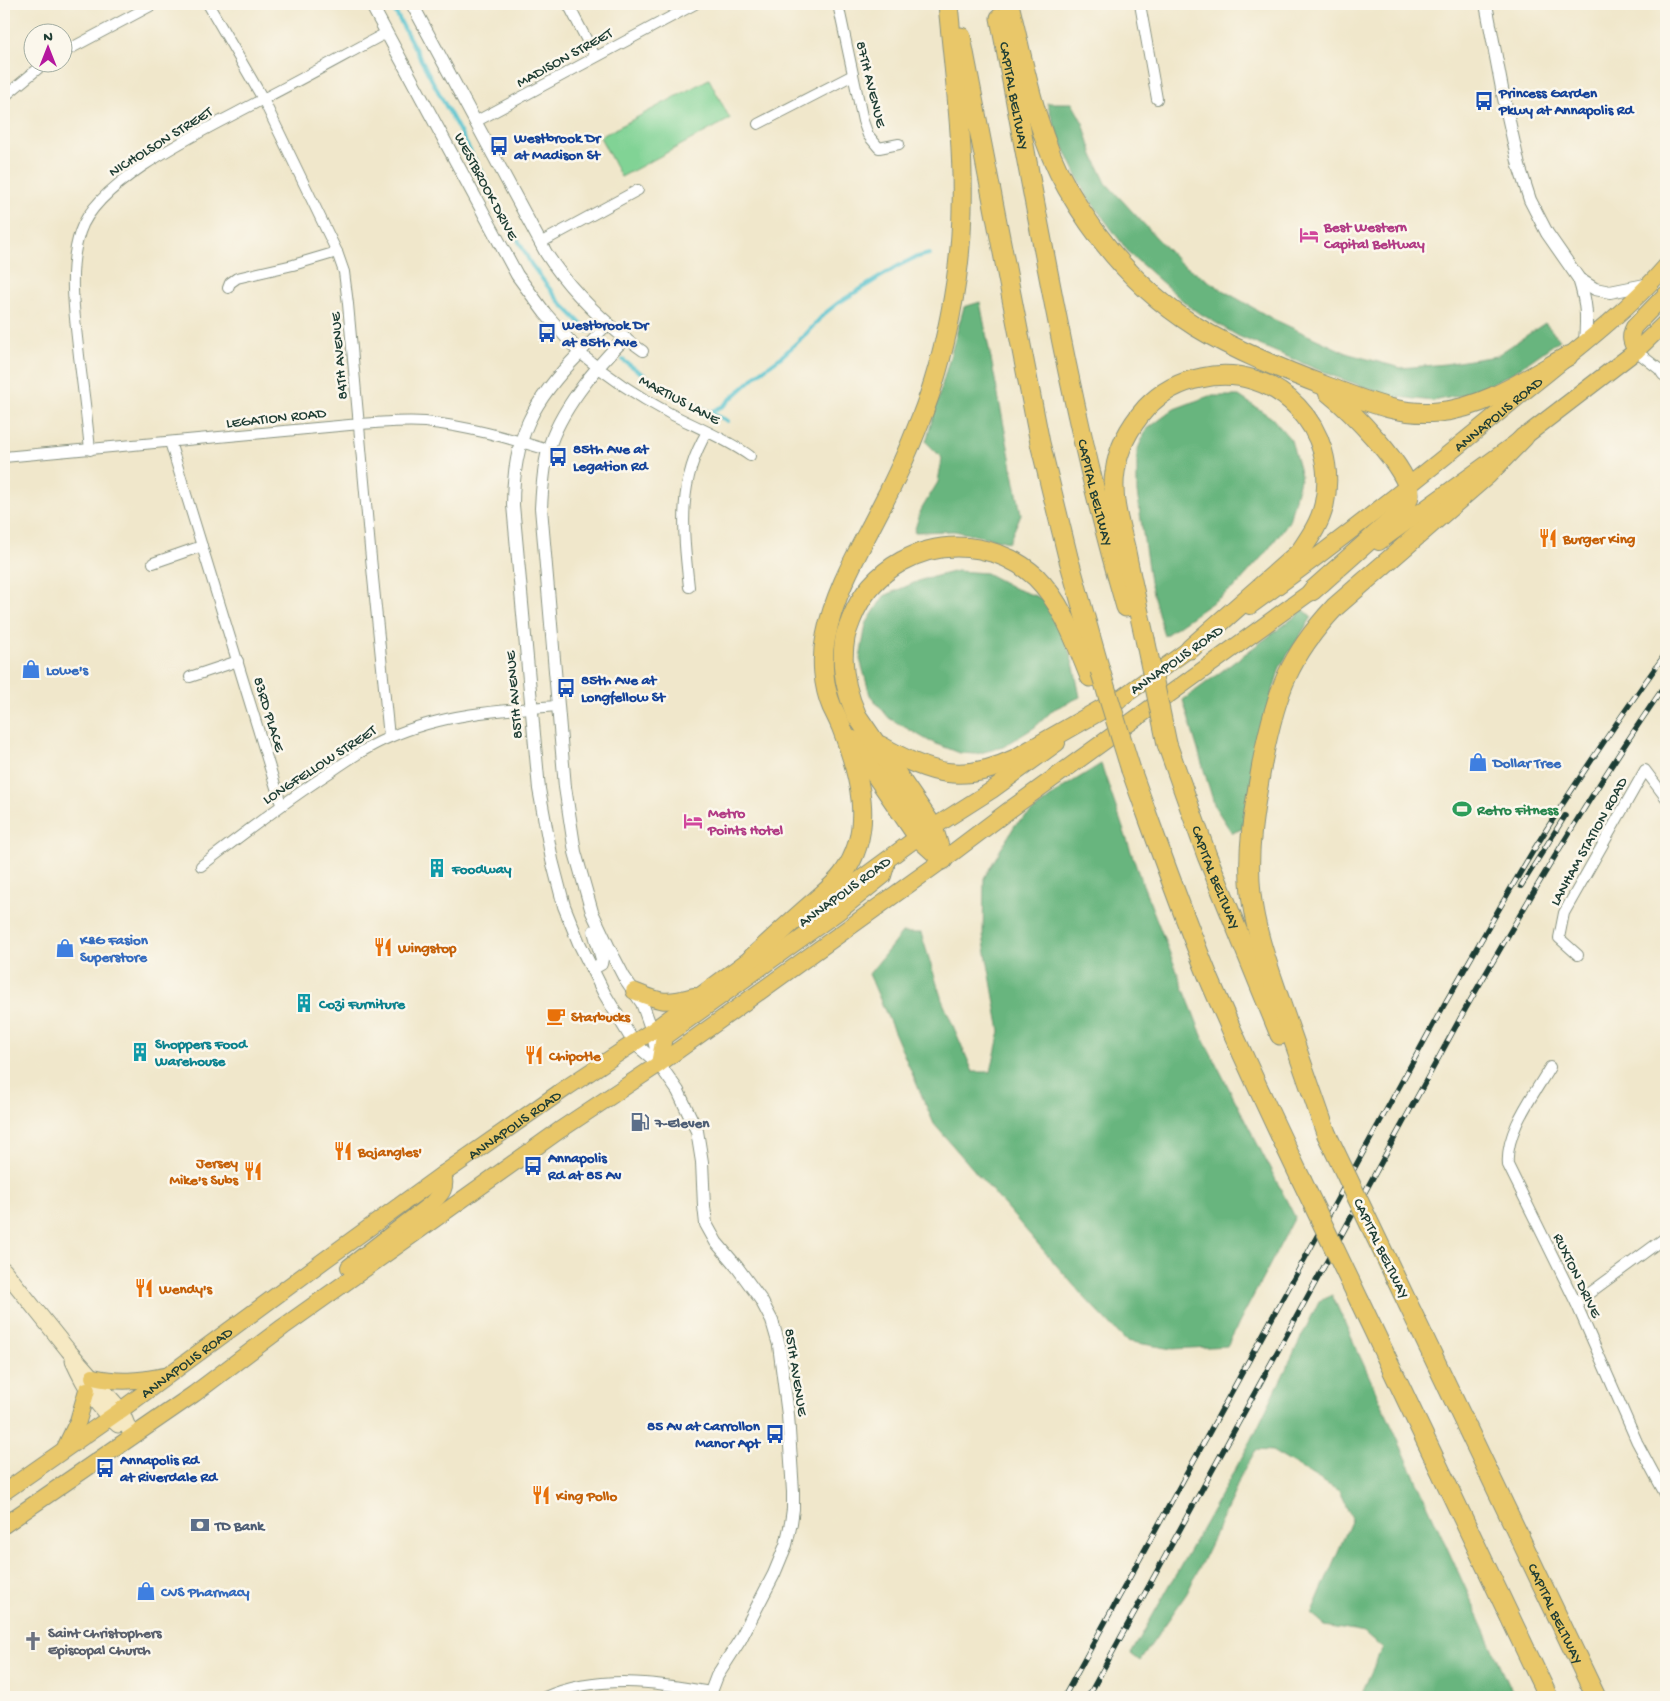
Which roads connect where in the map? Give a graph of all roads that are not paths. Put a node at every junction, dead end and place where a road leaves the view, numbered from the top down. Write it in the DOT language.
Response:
graph roads {
  1 [pos="154,4"];
  2 [pos="208,4"];
  3 [pos="371,4"];
  4 [pos="412,4"];
  5 [pos="568,4"];
  6 [pos="694,4"];
  7 [pos="838,4"];
  8 [pos="948,4"];
  9 [pos="955,4"];
  10 [pos="998,4"];
  11 [pos="1009,4"];
  12 [pos="1140,4"];
  13 [pos="1486,4"];
  14 [pos="386,33"];
  15 [pos="72,48"];
  16 [pos="595,56"];
  17 [pos="34,72"];
  18 [pos="853,75"];
  19 [pos="4,97"];
  20 [pos="263,99"];
  21 [pos="1157,99"];
  22 [pos="475,122"];
  23 [pos="758,124"];
  24 [pos="900,144"];
  25 [pos="638,190"];
  26 [pos="540,243"];
  27 [pos="337,252"];
  28 [pos="1666,266"];
  29 [pos="1579,278"];
  30 [pos="1650,284"];
  31 [pos="228,288"];
  32 [pos="1666,294"];
  33 [pos="1666,322"];
  34 [pos="608,324"];
  35 [pos="625,338"];
  36 [pos="1585,342"];
  37 [pos="643,351"];
  38 [pos="1636,352"];
  39 [pos="580,353"];
  40 [pos="1568,356"];
  41 [pos="597,367"];
  42 [pos="1666,373"];
  43 [pos="1315,382"];
  44 [pos="360,424"];
  45 [pos="707,432"];
  46 [pos="1524,437"];
  47 [pos="170,442"];
  48 [pos="520,442"];
  49 [pos="90,450"];
  50 [pos="548,450"];
  51 [pos="750,456"];
  52 [pos="4,457"];
  53 [pos="1408,487"];
  54 [pos="202,546"];
  55 [pos="153,563"];
  56 [pos="689,587"];
  57 [pos="1312,591"];
  58 [pos="1141,642"];
  59 [pos="1190,649"];
  60 [pos="238,661"];
  61 [pos="1095,674"];
  62 [pos="190,678"];
  63 [pos="1118,700"];
  64 [pos="558,706"];
  65 [pos="530,708"];
  66 [pos="840,724"];
  67 [pos="389,737"];
  68 [pos="876,742"];
  69 [pos="1666,798"];
  70 [pos="281,804"];
  71 [pos="926,832"];
  72 [pos="888,858"];
  73 [pos="943,860"];
  74 [pos="200,866"];
  75 [pos="590,905"];
  76 [pos="1578,956"];
  77 [pos="752,958"];
  78 [pos="592,969"];
  79 [pos="634,992"];
  80 [pos="703,994"];
  81 [pos="652,1031"];
  82 [pos="634,1043"];
  83 [pos="659,1064"];
  84 [pos="1550,1067"];
  85 [pos="1326,1133"];
  86 [pos="444,1174"];
  87 [pos="1666,1237"];
  88 [pos="4,1270"];
  89 [pos="1576,1303"];
  90 [pos="310,1308"];
  91 [pos="168,1375"];
  92 [pos="90,1384"];
  93 [pos="115,1414"];
  94 [pos="132,1437"];
  95 [pos="64,1450"];
  96 [pos="4,1492"];
  97 [pos="1666,1496"];
  98 [pos="4,1525"];
  99 [pos="710,1695"];
  100 [pos="546,1697"];
  101 [pos="1548,1697"];
  102 [pos="1596,1697"];
  1 -- 15 [label="street"];
  2 -- 20 [label="street, 84TH AVENUE"];
  3 -- 14 [label="street, WESTBROOK DRIVE"];
  4 -- 22 [label="street, WESTBROOK DRIVE"];
  5 -- 16 [label="street"];
  6 -- 16 [label="street, MADISON STREET"];
  7 -- 18 [label="street, 87TH AVENUE"];
  8 -- 66 [label="highway"];
  9 -- 61 [label="highway"];
  10 -- 58 [label="highway, CAPITAL BELTWAY"];
  11 -- 43 [label="highway"];
  12 -- 21 [label="street"];
  13 -- 29 [label="street"];
  14 -- 20 [label="street, NICHOLSON STREET"];
  14 -- 39 [label="street, WESTBROOK DRIVE"];
  16 -- 22 [label="street, MADISON STREET"];
  17 -- 19 [label="street"];
  18 -- 23 [label="street"];
  18 -- 24 [label="street, 87TH AVENUE"];
  20 -- 27 [label="street, 84TH AVENUE"];
  20 -- 49 [label="street, NICHOLSON STREET"];
  22 -- 26 [label="street, WESTBROOK DRIVE"];
  25 -- 26 [label="street"];
  26 -- 34 [label="street, WESTBROOK DRIVE"];
  27 -- 31 [label="street"];
  27 -- 44 [label="street, 84TH AVENUE"];
  28 -- 30 [label="main road, ANNAPOLIS ROAD"];
  29 -- 30 [label="street"];
  29 -- 36 [label="street"];
  30 -- 36 [label="main road, ANNAPOLIS ROAD"];
  32 -- 38 [label="main road"];
  33 -- 38 [label="main road, ANNAPOLIS ROAD"];
  34 -- 35 [label="street, WESTBROOK DRIVE"];
  34 -- 39 [label="street, 85TH AVENUE"];
  35 -- 37 [label="street, WESTBROOK DRIVE"];
  35 -- 41 [label="street, 85TH AVENUE"];
  36 -- 40 [label="main road, ANNAPOLIS ROAD"];
  38 -- 42 [label="street"];
  38 -- 46 [label="main road, ANNAPOLIS ROAD"];
  39 -- 41 [label="street, WESTBROOK DRIVE"];
  39 -- 48 [label="street, 85TH AVENUE"];
  40 -- 43 [label="highway"];
  40 -- 53 [label="main road, ANNAPOLIS ROAD"];
  41 -- 45 [label="street, MARTIUS LANE"];
  41 -- 50 [label="street, 85TH AVENUE"];
  43 -- 53 [label="highway"];
  44 -- 47 [label="street, LEGATION ROAD"];
  44 -- 48 [label="street, LEGATION ROAD"];
  44 -- 67 [label="street, 84TH AVENUE"];
  45 -- 51 [label="street, MARTIUS LANE"];
  45 -- 56 [label="street"];
  46 -- 57 [label="main road, ANNAPOLIS ROAD"];
  46 -- 85 [label="highway"];
  47 -- 49 [label="street, LEGATION ROAD"];
  47 -- 54 [label="street, 83RD PLACE"];
  48 -- 50 [label="street, LEGATION ROAD"];
  48 -- 65 [label="street, 85TH AVENUE"];
  49 -- 52 [label="street, LEGATION ROAD"];
  50 -- 64 [label="street, 85TH AVENUE"];
  53 -- 57 [label="highway"];
  53 -- 59 [label="main road, ANNAPOLIS ROAD"];
  54 -- 55 [label="street"];
  54 -- 60 [label="street, 83RD PLACE"];
  57 -- 73 [label="main road, ANNAPOLIS ROAD"];
  58 -- 59 [label="highway"];
  58 -- 85 [label="highway, CAPITAL BELTWAY, bridge"];
  59 -- 63 [label="main road, ANNAPOLIS ROAD"];
  60 -- 62 [label="street, 83RD PLACE"];
  60 -- 70 [label="street, 83RD PLACE"];
  61 -- 68 [label="highway"];
  61 -- 101 [label="highway, bridge"];
  63 -- 68 [label="highway"];
  63 -- 71 [label="main road, ANNAPOLIS ROAD"];
  64 -- 65 [label="street, LONGFELLOW STREET"];
  64 -- 75 [label="street, 85TH AVENUE"];
  65 -- 67 [label="street, LONGFELLOW STREET"];
  65 -- 78 [label="street, 85TH AVENUE"];
  66 -- 71 [label="highway"];
  66 -- 77 [label="highway"];
  67 -- 70 [label="street, LONGFELLOW STREET"];
  68 -- 71 [label="highway"];
  69 -- 76 [label="street, LANHAM STATION ROAD"];
  70 -- 74 [label="street, LONGFELLOW STREET"];
  71 -- 72 [label="main road, ANNAPOLIS ROAD"];
  71 -- 73 [label="highway"];
  72 -- 77 [label="main road, ANNAPOLIS ROAD"];
  72 -- 83 [label="main road"];
  73 -- 83 [label="main road, ANNAPOLIS ROAD"];
  75 -- 78 [label="street"];
  75 -- 79 [label="street, 85TH AVENUE"];
  77 -- 80 [label="main road, ANNAPOLIS ROAD"];
  78 -- 82 [label="street, 85TH AVENUE"];
  79 -- 80 [label="main road"];
  79 -- 81 [label="street, 85TH AVENUE"];
  80 -- 81 [label="main road, ANNAPOLIS ROAD"];
  81 -- 82 [label="main road, ANNAPOLIS ROAD"];
  81 -- 83 [label="street, 85TH AVENUE"];
  82 -- 83 [label="street, 85TH AVENUE"];
  82 -- 86 [label="main road, ANNAPOLIS ROAD"];
  83 -- 90 [label="main road, ANNAPOLIS ROAD"];
  83 -- 99 [label="street, 85TH AVENUE"];
  84 -- 89 [label="street, RUXTON DRIVE"];
  85 -- 102 [label="highway, CAPITAL BELTWAY, bridge"];
  86 -- 90 [label="main road"];
  86 -- 91 [label="main road, ANNAPOLIS ROAD"];
  87 -- 89 [label="street"];
  88 -- 92 [label="main road"];
  89 -- 97 [label="street, RUXTON DRIVE"];
  90 -- 94 [label="main road, ANNAPOLIS ROAD"];
  91 -- 92 [label="main road"];
  91 -- 93 [label="main road, ANNAPOLIS ROAD"];
  92 -- 93 [label="main road"];
  92 -- 95 [label="main road"];
  93 -- 94 [label="main road"];
  93 -- 95 [label="main road, ANNAPOLIS ROAD"];
  94 -- 98 [label="main road, ANNAPOLIS ROAD"];
  95 -- 96 [label="main road, ANNAPOLIS ROAD"];
  99 -- 100 [label="street"];
}
